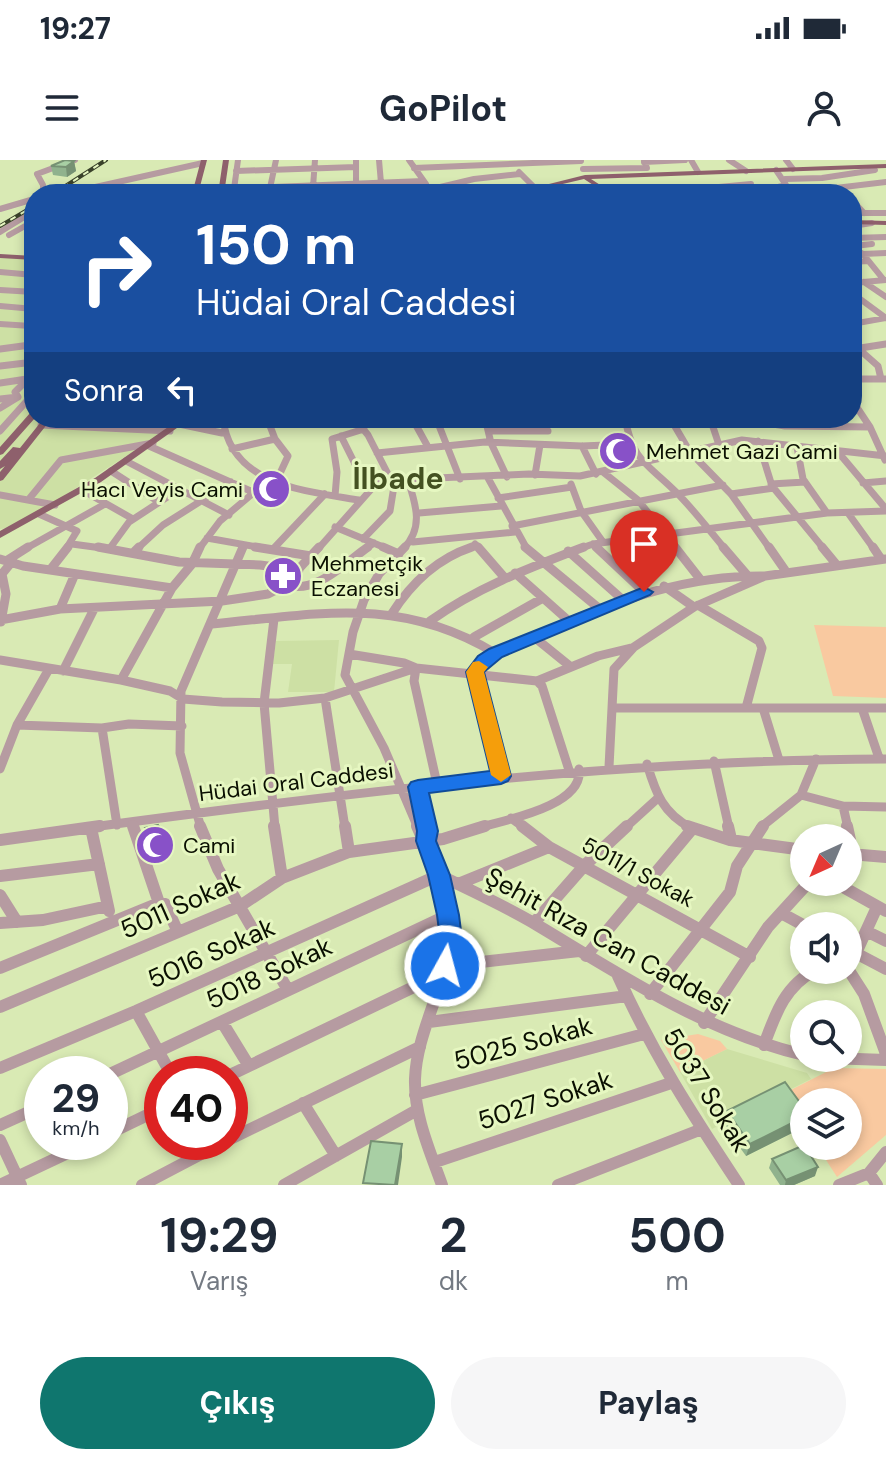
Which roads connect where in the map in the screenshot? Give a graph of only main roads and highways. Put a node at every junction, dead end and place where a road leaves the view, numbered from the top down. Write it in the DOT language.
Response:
graph roads {
  1 [pos="222,161"];
  2 [pos="206,163"];
  3 [pos="645,166"];
  4 [pos="886,166"];
  5 [pos="585,177"];
  6 [pos="603,177"];
  7 [pos="574,179"];
  8 [pos="198,184"];
  9 [pos="205,184"];
  10 [pos="221,184"];
  11 [pos="555,184"];
  12 [pos="595,184"];
  13 [pos="886,218"];
  14 [pos="862,219"];
  15 [pos="862,221"];
  16 [pos="0,253"];
  17 [pos="24,255"];
  18 [pos="24,415"];
  19 [pos="24,425"];
  20 [pos="36,428"];
  21 [pos="38,428"];
  22 [pos="173,428"];
  23 [pos="0,440"];
  24 [pos="0,452"];
  25 [pos="0,466"];
  26 [pos="0,478"];
  27 [pos="0,535"];
  1 -- 10 [label="main road"];
  2 -- 8 [label="main road"];
  2 -- 9 [label="main road"];
  3 -- 4 [label="main road"];
  3 -- 6 [label="main road"];
  5 -- 6 [label="main road"];
  5 -- 7 [label="main road"];
  5 -- 12 [label="main road"];
  6 -- 12 [label="main road"];
  7 -- 11 [label="main road"];
  7 -- 12 [label="main road"];
  13 -- 14 [label="main road"];
  13 -- 15 [label="main road"];
  16 -- 17 [label="main road"];
  18 -- 23 [label="main road"];
  19 -- 24 [label="main road"];
  20 -- 25 [label="main road"];
  21 -- 26 [label="main road"];
  22 -- 27 [label="main road"];
}
